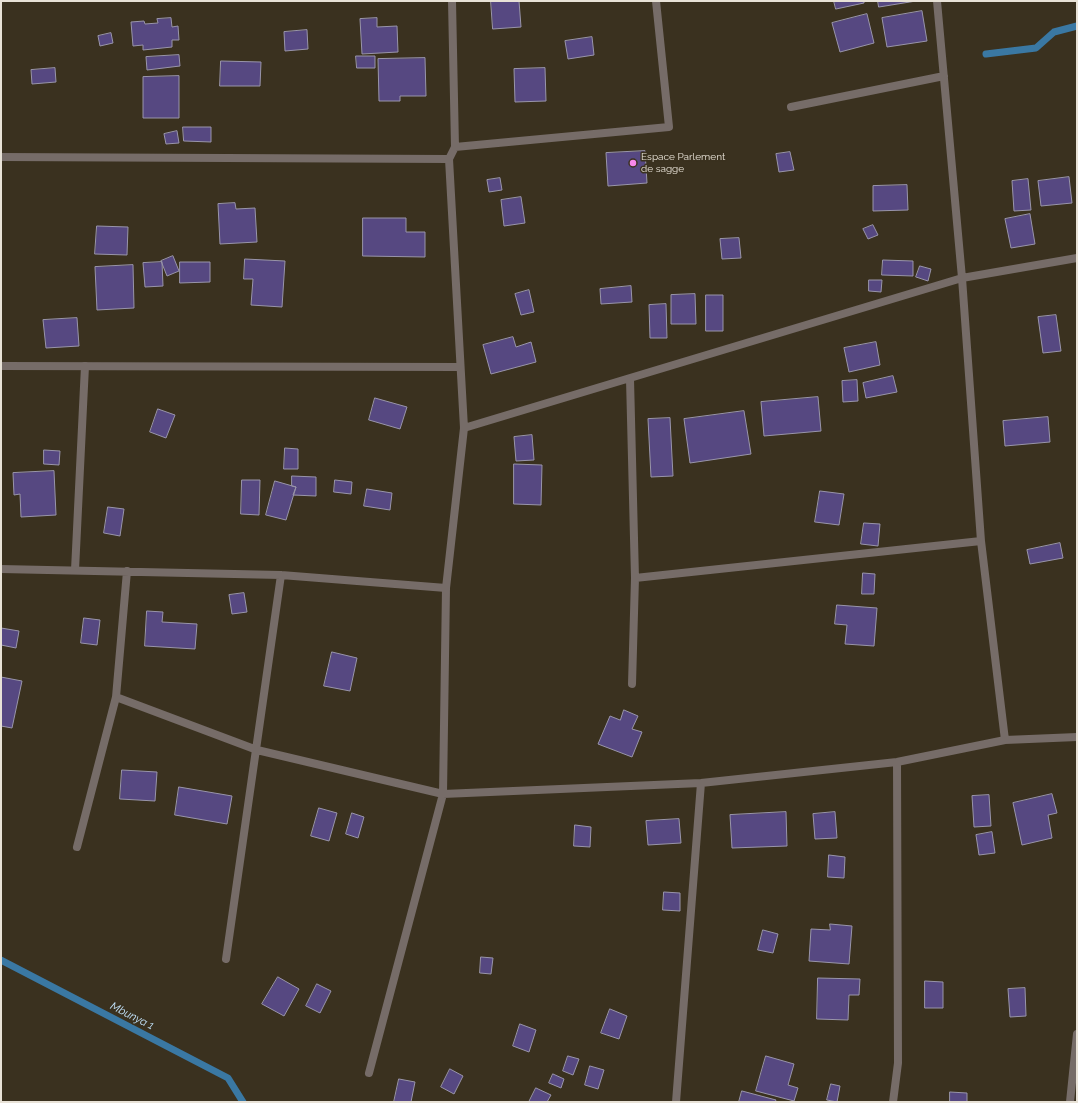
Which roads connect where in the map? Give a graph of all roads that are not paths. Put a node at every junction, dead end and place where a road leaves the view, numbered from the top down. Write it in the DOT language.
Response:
graph roads {
  1 [pos="452,1"];
  2 [pos="656,1"];
  3 [pos="937,1"];
  4 [pos="944,76"];
  5 [pos="791,107"];
  6 [pos="455,147"];
  7 [pos="1,157"];
  8 [pos="449,159"];
  9 [pos="1077,258"];
  10 [pos="962,278"];
  11 [pos="1,366"];
  12 [pos="85,366"];
  13 [pos="459,367"];
  14 [pos="630,379"];
  15 [pos="464,428"];
  16 [pos="980,542"];
  17 [pos="1,569"];
  18 [pos="75,570"];
  19 [pos="127,571"];
  20 [pos="281,575"];
  21 [pos="635,578"];
  22 [pos="446,588"];
  23 [pos="632,684"];
  24 [pos="116,698"];
  25 [pos="1077,737"];
  26 [pos="1005,740"];
  27 [pos="257,750"];
  28 [pos="898,762"];
  29 [pos="701,783"];
  30 [pos="443,794"];
  31 [pos="77,847"];
  32 [pos="226,959"];
  33 [pos="1077,1034"];
  34 [pos="369,1073"];
  35 [pos="676,1102"];
  36 [pos="893,1102"];
  37 [pos="1070,1102"];
  1 -- 6 [label="street"];
  2 -- 6 [label="street"];
  3 -- 4 [label="street"];
  4 -- 5 [label="street"];
  4 -- 10 [label="street"];
  6 -- 8 [label="street"];
  7 -- 8 [label="street"];
  8 -- 13 [label="street"];
  9 -- 10 [label="street"];
  10 -- 14 [label="street"];
  10 -- 16 [label="street"];
  11 -- 12 [label="street"];
  12 -- 13 [label="street"];
  12 -- 18 [label="street"];
  13 -- 15 [label="street"];
  14 -- 15 [label="street"];
  14 -- 21 [label="street"];
  15 -- 22 [label="street"];
  16 -- 21 [label="street"];
  16 -- 26 [label="street"];
  17 -- 18 [label="street"];
  18 -- 19 [label="street"];
  19 -- 20 [label="street"];
  19 -- 24 [label="street"];
  20 -- 22 [label="street"];
  20 -- 27 [label="street"];
  21 -- 23 [label="street"];
  22 -- 30 [label="street"];
  24 -- 27 [label="street"];
  24 -- 31 [label="street"];
  25 -- 26 [label="street"];
  26 -- 28 [label="street"];
  27 -- 30 [label="street"];
  27 -- 32 [label="street"];
  28 -- 29 [label="street"];
  28 -- 36 [label="street"];
  29 -- 30 [label="street"];
  29 -- 35 [label="street"];
  30 -- 34 [label="street"];
  33 -- 37 [label="street"];
}
